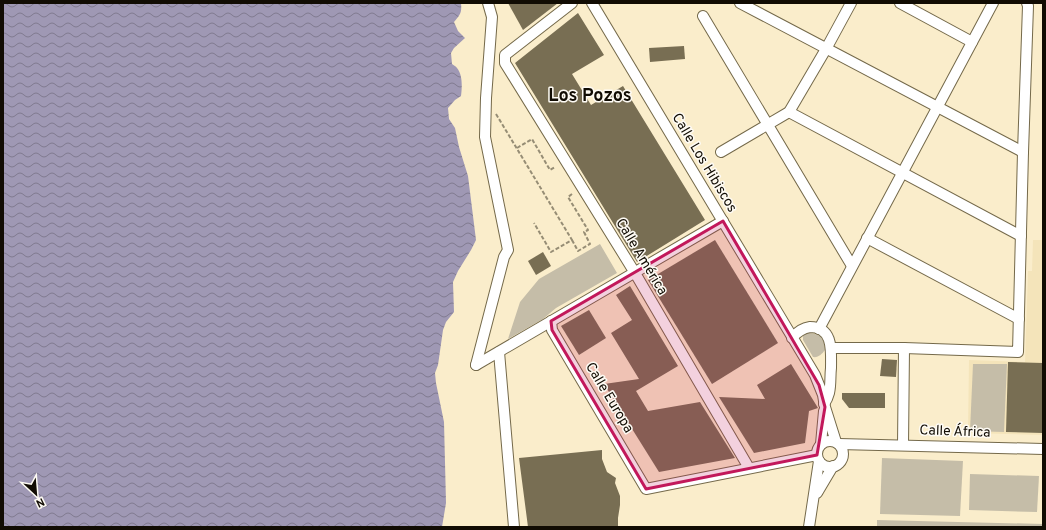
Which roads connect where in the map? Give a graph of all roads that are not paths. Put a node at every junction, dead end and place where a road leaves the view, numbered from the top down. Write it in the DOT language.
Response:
graph roads {
  1 [pos="488,3"];
  2 [pos="572,3"];
  3 [pos="592,3"];
  4 [pos="740,3"];
  5 [pos="852,3"];
  6 [pos="900,3"];
  7 [pos="993,3"];
  8 [pos="1027,3"];
  9 [pos="703,16"];
  10 [pos="972,42"];
  11 [pos="826,48"];
  12 [pos="937,107"];
  13 [pos="789,112"];
  14 [pos="767,124"];
  15 [pos="721,152"];
  16 [pos="1022,152"];
  17 [pos="902,172"];
  18 [pos="723,222"];
  19 [pos="1020,236"];
  20 [pos="867,238"];
  21 [pos="852,266"];
  22 [pos="635,273"];
  23 [pos="779,316"];
  24 [pos="1019,319"];
  25 [pos="551,321"];
  26 [pos="807,328"];
  27 [pos="819,329"];
  28 [pos="792,338"];
  29 [pos="832,348"];
  30 [pos="904,348"];
  31 [pos="499,352"];
  32 [pos="825,406"];
  33 [pos="837,443"];
  34 [pos="821,444"];
  35 [pos="867,444"];
  36 [pos="903,445"];
  37 [pos="1043,449"];
  38 [pos="843,455"];
  39 [pos="818,458"];
  40 [pos="833,466"];
  41 [pos="749,468"];
  42 [pos="813,500"];
  43 [pos="514,527"];
  44 [pos="810,527"];
  1 -- 31 [label="street"];
  2 -- 22 [label="street, Calle América"];
  3 -- 18 [label="street, Calle Los Hibiscos"];
  4 -- 11 [label="street"];
  5 -- 11 [label="street"];
  6 -- 10 [label="street"];
  7 -- 10 [label="street"];
  8 -- 16 [label="street"];
  9 -- 14 [label="street"];
  10 -- 12 [label="street"];
  11 -- 12 [label="street"];
  11 -- 13 [label="street"];
  12 -- 16 [label="street"];
  12 -- 17 [label="street"];
  13 -- 14 [label="street"];
  13 -- 17 [label="street"];
  14 -- 15 [label="street"];
  14 -- 21 [label="street"];
  16 -- 19 [label="street"];
  17 -- 19 [label="street"];
  17 -- 20 [label="street"];
  18 -- 22 [label="street"];
  18 -- 23 [label="street, Calle Los Hibiscos"];
  19 -- 24 [label="street"];
  20 -- 21 [label="street"];
  20 -- 24 [label="street"];
  21 -- 27 [label="street"];
  22 -- 25 [label="street"];
  22 -- 41 [label="street, Calle América"];
  23 -- 26 [label="street"];
  23 -- 28 [label="street, Calle Los Hibiscos"];
  24 -- 30 [label="street"];
  25 -- 31 [label="street"];
  25 -- 41 [label="street, Calle Europa"];
  26 -- 27 [label="street"];
  26 -- 28 [label="street"];
  27 -- 29 [label="street"];
  28 -- 32 [label="street, Calle Los Hibiscos"];
  29 -- 30 [label="street"];
  29 -- 32 [label="street"];
  30 -- 36 [label="street"];
  31 -- 43 [label="street"];
  32 -- 33 [label="street, Calle Los Hibiscos"];
  32 -- 34 [label="street"];
  33 -- 34 [label="street"];
  33 -- 35 [label="street, Calle África"];
  33 -- 38 [label="street"];
  34 -- 39 [label="street"];
  35 -- 36 [label="street, Calle África"];
  35 -- 38 [label="street, Calle África"];
  36 -- 37 [label="street, Calle África"];
  38 -- 40 [label="street"];
  39 -- 40 [label="street"];
  39 -- 41 [label="street"];
  39 -- 42 [label="street"];
  40 -- 42 [label="street"];
  42 -- 44 [label="street"];
}
